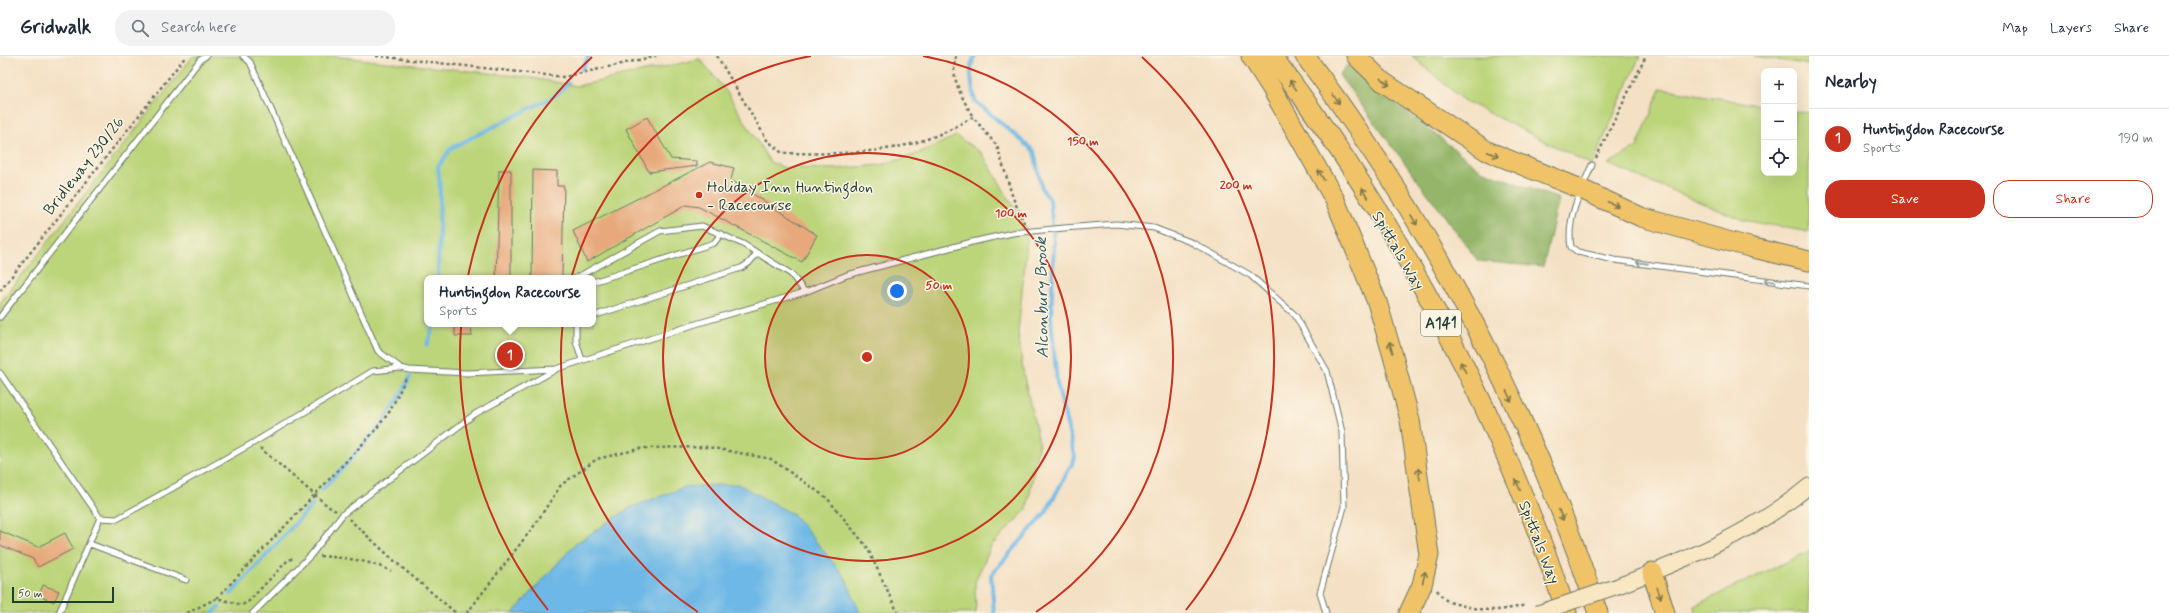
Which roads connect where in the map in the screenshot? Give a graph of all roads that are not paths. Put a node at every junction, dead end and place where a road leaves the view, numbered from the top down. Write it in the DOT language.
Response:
graph roads {
  1 [pos="206,56"];
  2 [pos="243,56"];
  3 [pos="1251,56"];
  4 [pos="1272,56"];
  5 [pos="1305,56"];
  6 [pos="1356,56"];
  7 [pos="1592,165"];
  8 [pos="1581,189"];
  9 [pos="722,234"];
  10 [pos="757,253"];
  11 [pos="1809,261"];
  12 [pos="581,275"];
  13 [pos="596,281"];
  14 [pos="1809,286"];
  15 [pos="805,292"];
  16 [pos="596,315"];
  17 [pos="0,317"];
  18 [pos="576,327"];
  19 [pos="582,360"];
  20 [pos="401,368"];
  21 [pos="556,369"];
  22 [pos="0,374"];
  23 [pos="1809,486"];
  24 [pos="100,518"];
  25 [pos="90,544"];
  26 [pos="1652,572"];
  27 [pos="186,580"];
  28 [pos="1534,610"];
  29 [pos="59,613"];
  30 [pos="253,613"];
  31 [pos="1326,613"];
  32 [pos="1409,613"];
  33 [pos="1567,613"];
  34 [pos="1598,613"];
  35 [pos="1665,613"];
  1 -- 17 [label="lane"];
  2 -- 20 [label="lane"];
  32 -- 3 [label="highway, one-way"];
  33 -- 4 [label="highway, Spittals Way / A141, one-way"];
  5 -- 34 [label="highway, Spittals Way / A141, one-way"];
  6 -- 8 [label="highway, one-way"];
  7 -- 8 [label="lane"];
  8 -- 11 [label="highway, one-way"];
  14 -- 8 [label="lane, one-way"];
  9 -- 10 [label="lane"];
  9 -- 12 [label="lane"];
  9 -- 13 [label="lane"];
  10 -- 15 [label="lane"];
  10 -- 16 [label="lane"];
  15 -- 19 [label="lane"];
  15 -- 31 [label="lane"];
  18 -- 19 [label="lane"];
  19 -- 21 [label="lane"];
  20 -- 21 [label="lane"];
  20 -- 24 [label="lane"];
  21 -- 30 [label="lane"];
  22 -- 24 [label="lane"];
  23 -- 26 [label="main road"];
  24 -- 25 [label="lane"];
  25 -- 27 [label="lane"];
  25 -- 29 [label="lane"];
  26 -- 28 [label="main road, bridge"];
  26 -- 35 [label="highway, one-way"];
}
